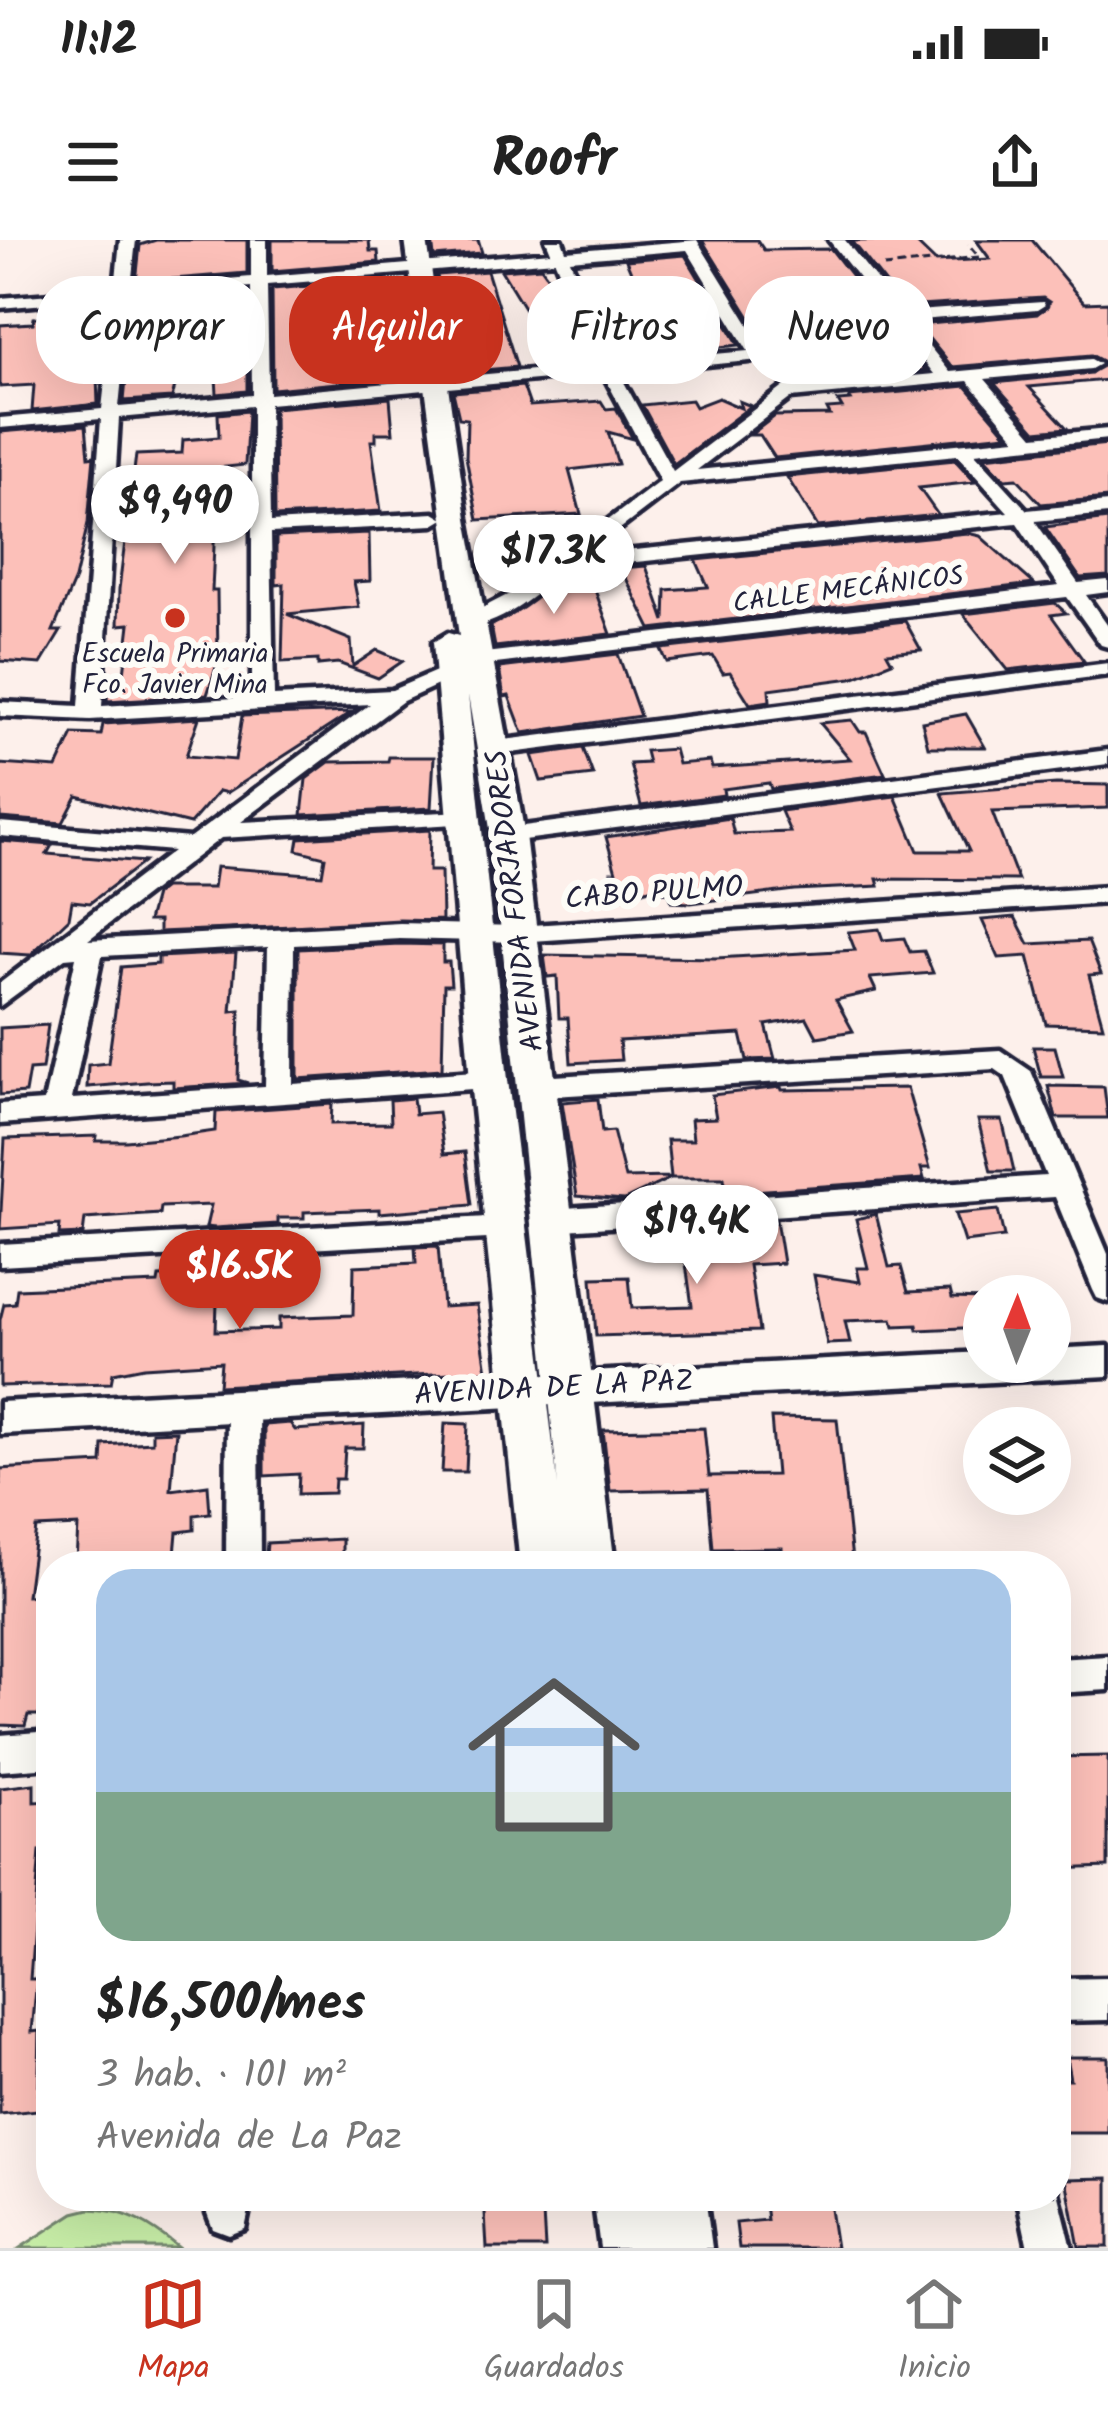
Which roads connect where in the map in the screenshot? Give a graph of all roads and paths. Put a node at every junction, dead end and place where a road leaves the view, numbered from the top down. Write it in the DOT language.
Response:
graph roads {
  1 [pos="128,240"];
  2 [pos="260,240"];
  3 [pos="837,240"];
  4 [pos="691,242"];
  5 [pos="968,244"];
  6 [pos="558,249"];
  7 [pos="408,256"];
  8 [pos="860,270"];
  9 [pos="125,276"];
  10 [pos="260,276"];
  11 [pos="865,276"];
  12 [pos="265,282"];
  13 [pos="36,301"];
  14 [pos="0,304"];
  15 [pos="1037,305"];
  16 [pos="933,320"];
  17 [pos="744,330"];
  18 [pos="933,362"];
  19 [pos="1091,364"];
  20 [pos="527,376"];
  21 [pos="973,376"];
  22 [pos="946,378"];
  23 [pos="113,384"];
  24 [pos="263,384"];
  25 [pos="617,384"];
  26 [pos="799,384"];
  27 [pos="425,385"];
  28 [pos="787,393"];
  29 [pos="263,400"];
  30 [pos="110,413"];
  31 [pos="0,423"];
  32 [pos="1108,434"];
  33 [pos="1028,440"];
  34 [pos="960,447"];
  35 [pos="668,479"];
  36 [pos="1108,508"];
  37 [pos="1022,517"];
  38 [pos="434,519"];
  39 [pos="263,527"];
  40 [pos="558,564"];
  41 [pos="1108,586"];
  42 [pos="1069,591"];
  43 [pos="470,622"];
  44 [pos="1108,640"];
  45 [pos="463,663"];
  46 [pos="1108,669"];
  47 [pos="395,696"];
  48 [pos="263,705"];
  49 [pos="0,709"];
  50 [pos="90,713"];
  51 [pos="496,748"];
  52 [pos="1108,757"];
  53 [pos="465,818"];
  54 [pos="0,829"];
  55 [pos="214,831"];
  56 [pos="508,835"];
  57 [pos="191,845"];
  58 [pos="1108,895"];
  59 [pos="476,932"];
  60 [pos="517,934"];
  61 [pos="281,939"];
  62 [pos="90,951"];
  63 [pos="50,957"];
  64 [pos="0,962"];
  65 [pos="0,998"];
  66 [pos="489,1080"];
  67 [pos="537,1087"];
  68 [pos="279,1095"];
  69 [pos="56,1109"];
  70 [pos="0,1114"];
  71 [pos="1063,1186"];
  72 [pos="550,1220"];
  73 [pos="505,1227"];
  74 [pos="0,1255"];
  75 [pos="1108,1290"];
  76 [pos="1108,1361"];
  77 [pos="545,1387"];
  78 [pos="243,1405"];
  79 [pos="0,1418"];
  80 [pos="243,1551"];
  81 [pos="544,1551"];
  82 [pos="587,1551"];
  83 [pos="1108,1673"];
  84 [pos="1071,1675"];
  85 [pos="36,1750"];
  86 [pos="0,1753"];
  87 [pos="1108,1999"];
  88 [pos="1071,2000"];
  89 [pos="626,2211"];
  90 [pos="676,2211"];
  91 [pos="1042,2211"];
  92 [pos="631,2248"];
  93 [pos="681,2248"];
  94 [pos="1050,2248"];
  1 -- 9 [label="street"];
  2 -- 10 [label="street"];
  3 -- 8 [label="street"];
  4 -- 6 [label="street"];
  4 -- 17 [label="street"];
  5 -- 8 [label="path"];
  6 -- 7 [label="street"];
  7 -- 12 [label="street"];
  7 -- 27 [label="main road, AVENIDA FORJADORES"];
  8 -- 11 [label="street"];
  13 -- 14 [label="street"];
  15 -- 16 [label="street"];
  18 -- 22 [label="street"];
  19 -- 21 [label="street"];
  20 -- 27 [label="street"];
  21 -- 22 [label="street"];
  21 -- 33 [label="street"];
  22 -- 28 [label="street"];
  23 -- 30 [label="street"];
  24 -- 29 [label="street"];
  25 -- 35 [label="street"];
  26 -- 28 [label="street"];
  27 -- 29 [label="street"];
  27 -- 38 [label="main road, AVENIDA FORJADORES"];
  27 -- 43 [label="main road, AVENIDA FORJADORES"];
  28 -- 35 [label="street"];
  29 -- 30 [label="street"];
  29 -- 39 [label="street"];
  30 -- 31 [label="street"];
  30 -- 50 [label="street"];
  32 -- 33 [label="street"];
  33 -- 34 [label="street"];
  34 -- 35 [label="street"];
  34 -- 37 [label="street"];
  35 -- 40 [label="street"];
  36 -- 37 [label="street"];
  37 -- 40 [label="street"];
  37 -- 42 [label="street"];
  38 -- 39 [label="street"];
  38 -- 45 [label="main road, AVENIDA FORJADORES"];
  39 -- 48 [label="street"];
  40 -- 43 [label="street"];
  41 -- 42 [label="street, CALLE MECÁNICOS"];
  42 -- 44 [label="street"];
  42 -- 45 [label="street, CALLE MECÁNICOS"];
  43 -- 45 [label="main road, AVENIDA FORJADORES"];
  45 -- 47 [label="street"];
  45 -- 51 [label="main road, AVENIDA FORJADORES"];
  45 -- 53 [label="main road, AVENIDA FORJADORES"];
  46 -- 51 [label="street"];
  47 -- 48 [label="street"];
  47 -- 55 [label="street"];
  48 -- 50 [label="street"];
  49 -- 50 [label="street"];
  51 -- 56 [label="main road, AVENIDA FORJADORES"];
  52 -- 56 [label="street"];
  53 -- 55 [label="street"];
  53 -- 59 [label="main road, AVENIDA FORJADORES"];
  54 -- 57 [label="street"];
  55 -- 57 [label="street"];
  56 -- 60 [label="main road, AVENIDA FORJADORES"];
  57 -- 63 [label="street"];
  58 -- 60 [label="street, CABO PULMO"];
  59 -- 60 [label="street, CABO PULMO"];
  59 -- 61 [label="street, CABO PULMO"];
  59 -- 66 [label="main road, AVENIDA FORJADORES"];
  60 -- 67 [label="main road, AVENIDA FORJADORES"];
  61 -- 62 [label="street, CABO PULMO"];
  61 -- 68 [label="street"];
  62 -- 63 [label="street, CABO PULMO"];
  62 -- 69 [label="street"];
  63 -- 64 [label="street, CABO PULMO"];
  63 -- 65 [label="street"];
  66 -- 68 [label="street"];
  66 -- 73 [label="main road, AVENIDA FORJADORES"];
  67 -- 71 [label="street"];
  67 -- 72 [label="main road, AVENIDA FORJADORES"];
  68 -- 69 [label="street"];
  69 -- 70 [label="street"];
  71 -- 72 [label="street"];
  71 -- 75 [label="street"];
  72 -- 77 [label="main road, AVENIDA FORJADORES"];
  73 -- 74 [label="street"];
  73 -- 77 [label="main road, AVENIDA FORJADORES"];
  76 -- 77 [label="street, AVENIDA DE LA PAZ"];
  77 -- 78 [label="street, AVENIDA DE LA PAZ"];
  77 -- 81 [label="main road, AVENIDA FORJADORES"];
  77 -- 82 [label="main road, AVENIDA FORJADORES"];
  78 -- 79 [label="street, AVENIDA DE LA PAZ"];
  78 -- 80 [label="street"];
  83 -- 84 [label="street"];
  85 -- 86 [label="street"];
  87 -- 88 [label="street"];
  89 -- 92 [label="main road"];
  90 -- 93 [label="main road"];
  91 -- 94 [label="street"];
}
